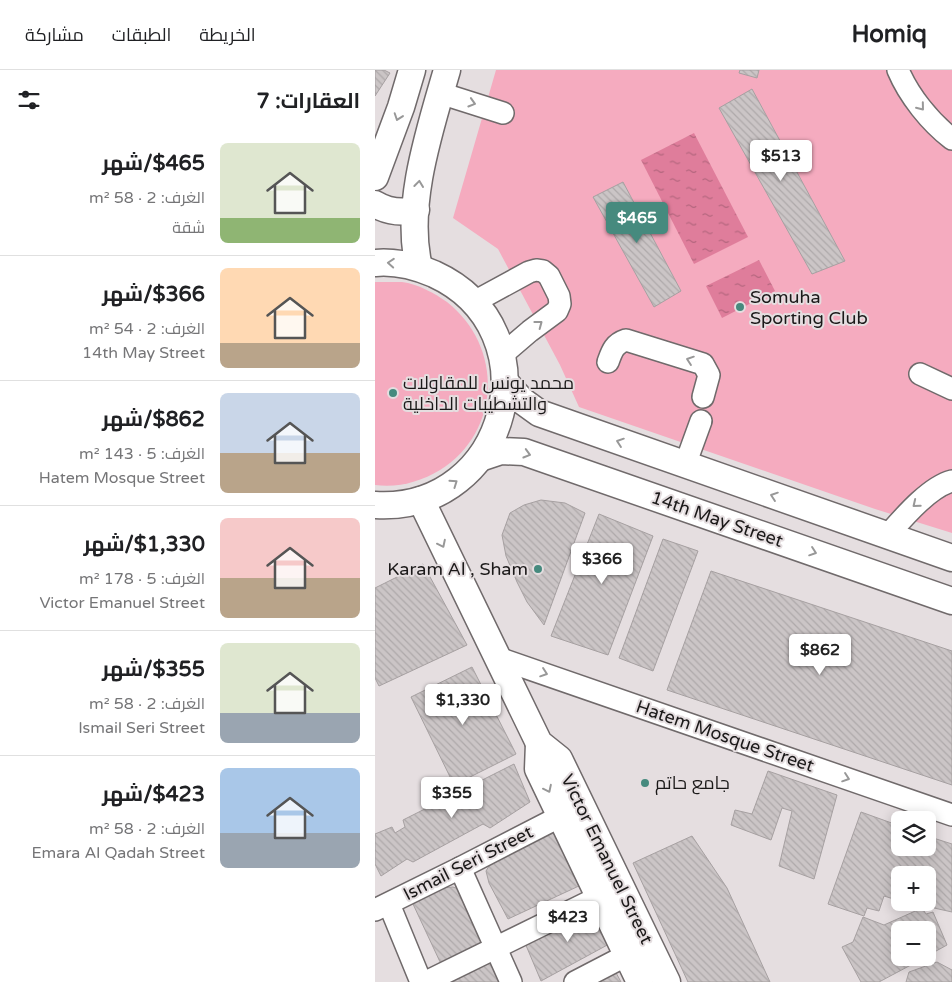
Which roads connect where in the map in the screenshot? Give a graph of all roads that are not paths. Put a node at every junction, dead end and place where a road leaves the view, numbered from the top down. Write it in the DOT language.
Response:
graph roads {
  1 [pos="412,70"];
  2 [pos="898,70"];
  3 [pos="444,82"];
  4 [pos="503,113"];
  5 [pos="949,133"];
  6 [pos="375,176"];
  7 [pos="375,204"];
  8 [pos="416,210"];
  9 [pos="375,263"];
  10 [pos="419,267"];
  11 [pos="474,302"];
  12 [pos="502,355"];
  13 [pos="608,362"];
  14 [pos="920,374"];
  15 [pos="505,382"];
  16 [pos="952,389"];
  17 [pos="703,397"];
  18 [pos="701,421"];
  19 [pos="480,458"];
  20 [pos="685,465"];
  21 [pos="952,481"];
  22 [pos="421,500"];
  23 [pos="375,506"];
  24 [pos="887,536"];
  25 [pos="952,558"];
  26 [pos="952,601"];
  27 [pos="497,658"];
  28 [pos="539,743"];
  29 [pos="952,815"];
  30 [pos="561,816"];
  31 [pos="460,868"];
  32 [pos="599,897"];
  33 [pos="382,907"];
  34 [pos="495,948"];
  35 [pos="627,955"];
  36 [pos="421,982"];
  37 [pos="426,982"];
  38 [pos="511,982"];
  39 [pos="575,982"];
  40 [pos="640,982"];
  41 [pos="667,982"];
  1 -- 6 [label="main road, one-way"];
  2 -- 5 [label="street, one-way"];
  3 -- 4 [label="street, one-way"];
  8 -- 3 [label="main road, one-way"];
  7 -- 8 [label="main road"];
  8 -- 10 [label="main road"];
  10 -- 9 [label="main road, one-way"];
  10 -- 11 [label="main road"];
  11 -- 12 [label="main road"];
  12 -- 11 [label="street, one-way"];
  12 -- 15 [label="main road"];
  17 -- 13 [label="street, one-way"];
  14 -- 16 [label="street"];
  15 -- 19 [label="main road"];
  20 -- 15 [label="main road, one-way"];
  18 -- 20 [label="street"];
  22 -- 19 [label="main road, one-way"];
  19 -- 26 [label="main road, 14th May Street, one-way"];
  24 -- 20 [label="main road, one-way"];
  21 -- 24 [label="street, one-way"];
  22 -- 23 [label="main road"];
  22 -- 27 [label="main road, Victor Emanuel Street, one-way"];
  24 -- 25 [label="main road"];
  27 -- 28 [label="main road, Victor Emanuel Street"];
  27 -- 29 [label="street, Hatem Mosque Street, one-way"];
  28 -- 30 [label="main road, Victor Emanuel Street, one-way"];
  28 -- 41 [label="main road, Victor Emanuel Street"];
  30 -- 31 [label="street, Ismail Seri Street"];
  30 -- 32 [label="main road, Victor Emanuel Street"];
  31 -- 33 [label="street, Ismail Seri Street"];
  31 -- 34 [label="street"];
  32 -- 34 [label="street"];
  32 -- 35 [label="main road, Victor Emanuel Street"];
  33 -- 36 [label="street"];
  34 -- 37 [label="street"];
  34 -- 38 [label="street"];
  35 -- 39 [label="street"];
  35 -- 40 [label="main road, Victor Emanuel Street"];
}
